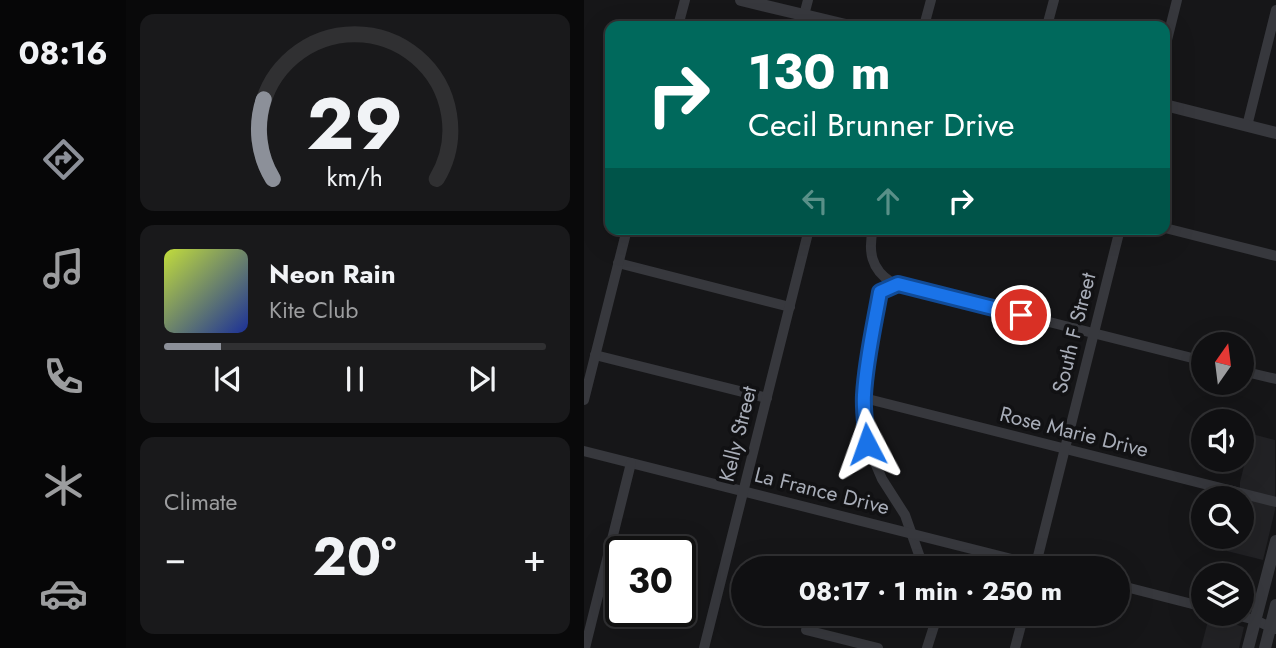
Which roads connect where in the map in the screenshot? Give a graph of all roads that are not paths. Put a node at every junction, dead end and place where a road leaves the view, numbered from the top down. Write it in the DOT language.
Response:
graph roads {
  1 [pos="685,0"];
  2 [pos="741,0"];
  3 [pos="808,0"];
  4 [pos="931,0"];
  5 [pos="1054,0"];
  6 [pos="1177,0"];
  7 [pos="1275,10"];
  8 [pos="804,15"];
  9 [pos="679,21"];
  10 [pos="829,21"];
  11 [pos="926,21"];
  12 [pos="1048,21"];
  13 [pos="1170,28"];
  14 [pos="1170,106"];
  15 [pos="1247,126"];
  16 [pos="1275,133"];
  17 [pos="1170,229"];
  18 [pos="625,235"];
  19 [pos="808,235"];
  20 [pos="871,235"];
  21 [pos="1119,235"];
  22 [pos="1275,256"];
  23 [pos="618,263"];
  24 [pos="898,284"];
  25 [pos="790,307"];
  26 [pos="1094,334"];
  27 [pos="596,355"];
  28 [pos="1191,358"];
  29 [pos="1254,374"];
  30 [pos="1275,379"];
  31 [pos="767,398"];
  32 [pos="864,398"];
  33 [pos="584,400"];
  34 [pos="1065,449"];
  35 [pos="584,451"];
  36 [pos="631,463"];
  37 [pos="744,491"];
  38 [pos="1275,502"];
  39 [pos="911,533"];
  40 [pos="1275,541"];
  41 [pos="919,556"];
  42 [pos="996,556"];
  43 [pos="1039,556"];
  44 [pos="1130,588"];
  45 [pos="1191,604"];
  46 [pos="1275,605"];
  47 [pos="1255,620"];
  48 [pos="934,626"];
  49 [pos="1021,626"];
  50 [pos="1273,629"];
  51 [pos="806,630"];
  52 [pos="585,648"];
  53 [pos="704,648"];
  54 [pos="878,648"];
  55 [pos="927,648"];
  56 [pos="1015,648"];
  57 [pos="1248,648"];
  58 [pos="1265,648"];
  1 -- 9 [label="street"];
  2 -- 8 [label="street"];
  3 -- 8 [label="street"];
  4 -- 11 [label="street"];
  5 -- 12 [label="street"];
  6 -- 13 [label="street"];
  7 -- 15 [label="street"];
  8 -- 10 [label="street"];
  14 -- 15 [label="street"];
  15 -- 16 [label="street"];
  17 -- 22 [label="street"];
  18 -- 23 [label="street"];
  19 -- 25 [label="street, Kelly Street"];
  20 -- 24 [label="street"];
  21 -- 26 [label="street, South F Street"];
  23 -- 25 [label="street"];
  23 -- 27 [label="street"];
  24 -- 26 [label="street"];
  24 -- 32 [label="street"];
  25 -- 31 [label="street, Kelly Street"];
  26 -- 28 [label="street"];
  26 -- 34 [label="street, South F Street"];
  27 -- 31 [label="street"];
  27 -- 33 [label="street"];
  29 -- 30 [label="street"];
  31 -- 37 [label="street, Kelly Street"];
  32 -- 34 [label="street, Rose Marie Drive"];
  32 -- 39 [label="street"];
  34 -- 38 [label="street, Rose Marie Drive"];
  34 -- 43 [label="street, South F Street"];
  35 -- 36 [label="street, La France Drive"];
  36 -- 37 [label="street, La France Drive"];
  36 -- 52 [label="street"];
  37 -- 39 [label="street, La France Drive"];
  37 -- 53 [label="street, Kelly Street"];
  39 -- 41 [label="street"];
  39 -- 42 [label="street, La France Drive"];
  40 -- 47 [label="street"];
  44 -- 45 [label="street"];
  46 -- 50 [label="street"];
  47 -- 50 [label="street"];
  47 -- 57 [label="street"];
  48 -- 55 [label="street"];
  49 -- 56 [label="street"];
  50 -- 58 [label="street"];
  51 -- 54 [label="street"];
}
